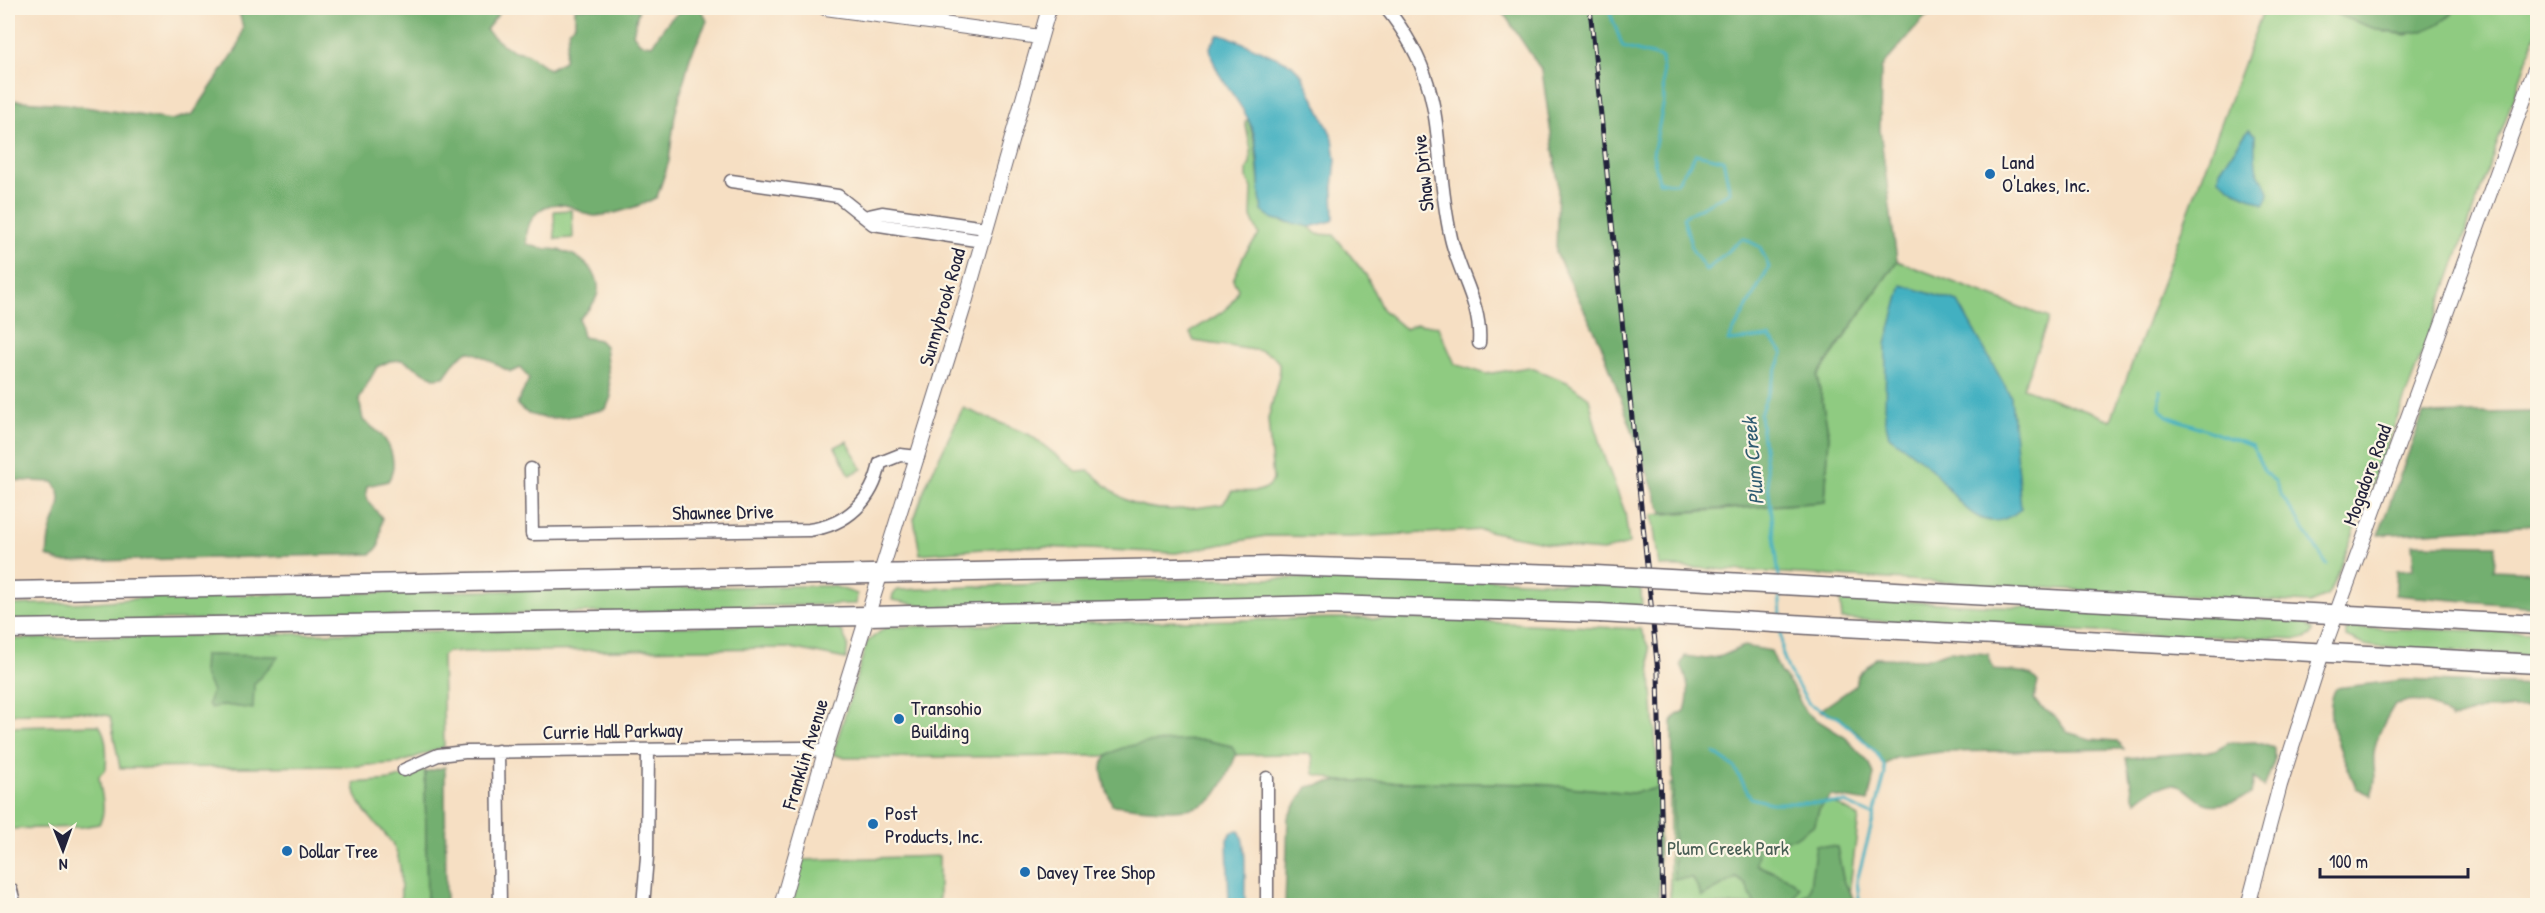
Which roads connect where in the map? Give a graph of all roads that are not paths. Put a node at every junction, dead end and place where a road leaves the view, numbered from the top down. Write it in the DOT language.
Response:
graph roads {
  1 [pos="825,8"];
  2 [pos="1049,8"];
  3 [pos="1386,8"];
  4 [pos="1040,37"];
  5 [pos="2538,61"];
  6 [pos="731,181"];
  7 [pos="984,234"];
  8 [pos="1479,343"];
  9 [pos="918,457"];
  10 [pos="531,469"];
  11 [pos="882,576"];
  12 [pos="8,591"];
  13 [pos="2336,615"];
  14 [pos="869,616"];
  15 [pos="2538,625"];
  16 [pos="8,629"];
  17 [pos="2322,653"];
  18 [pos="2538,664"];
  19 [pos="648,750"];
  20 [pos="498,752"];
  21 [pos="825,752"];
  22 [pos="404,770"];
  23 [pos="1267,778"];
  24 [pos="8,891"];
  25 [pos="12,906"];
  26 [pos="500,906"];
  27 [pos="643,906"];
  28 [pos="781,906"];
  29 [pos="1267,906"];
  30 [pos="2248,906"];
  1 -- 4 [label="street"];
  2 -- 4 [label="street, Sunnybrook Road"];
  3 -- 8 [label="street, Shaw Drive"];
  4 -- 7 [label="street, Sunnybrook Road"];
  5 -- 13 [label="street, Mogadore Road"];
  6 -- 7 [label="street"];
  7 -- 9 [label="street, Sunnybrook Road"];
  9 -- 10 [label="street, Shawnee Drive"];
  9 -- 11 [label="street, Sunnybrook Road"];
  11 -- 12 [label="main road"];
  11 -- 13 [label="main road, bridge"];
  11 -- 14 [label="street, Sunnybrook Road"];
  13 -- 15 [label="main road"];
  13 -- 17 [label="street, Mogadore Road"];
  14 -- 16 [label="main road"];
  14 -- 17 [label="main road, bridge"];
  14 -- 21 [label="street, Franklin Avenue"];
  17 -- 18 [label="main road"];
  17 -- 30 [label="street, Mogadore Road"];
  19 -- 20 [label="street, Currie Hall Parkway"];
  19 -- 21 [label="street, Currie Hall Parkway"];
  19 -- 27 [label="street"];
  20 -- 22 [label="street, Currie Hall Parkway"];
  20 -- 26 [label="street"];
  21 -- 28 [label="street, Franklin Avenue"];
  23 -- 29 [label="street"];
  24 -- 25 [label="main road"];
}
